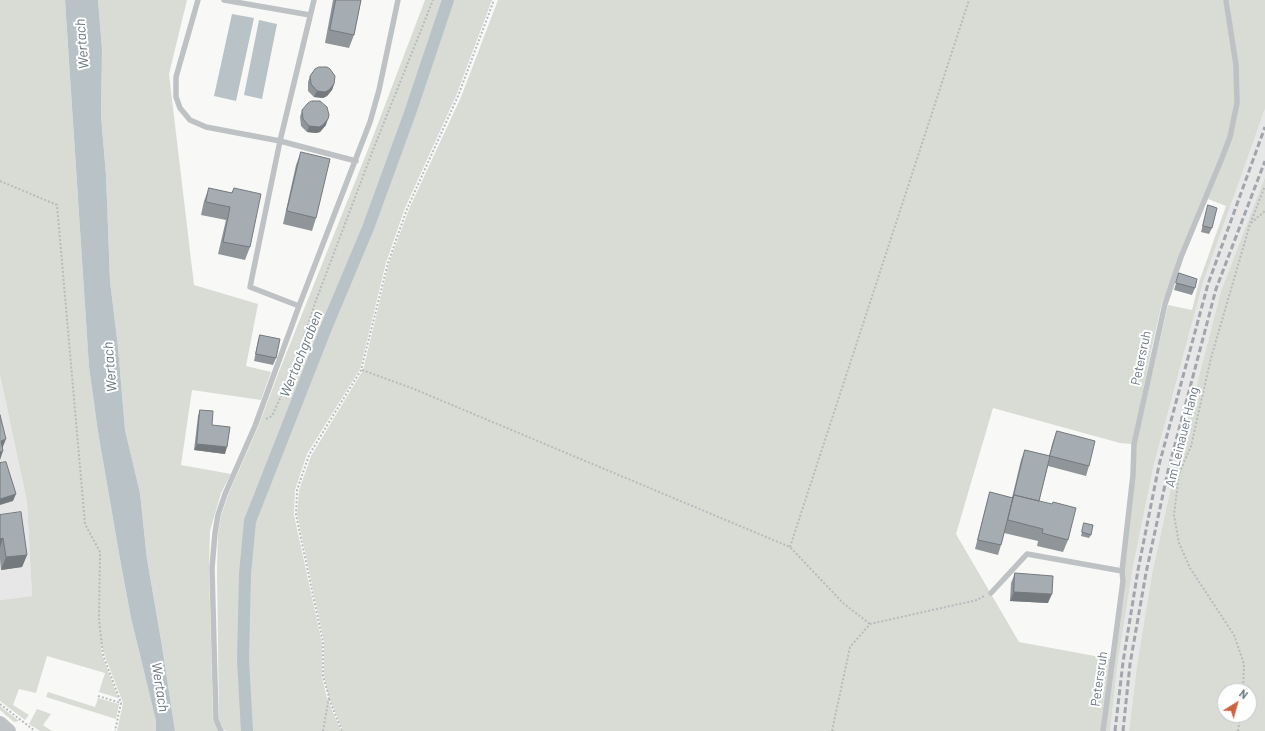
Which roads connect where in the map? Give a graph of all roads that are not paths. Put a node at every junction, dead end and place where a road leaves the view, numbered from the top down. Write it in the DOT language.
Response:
graph roads {
  1 [pos="198,0"];
  2 [pos="224,0"];
  3 [pos="314,0"];
  4 [pos="398,0"];
  5 [pos="1226,0"];
  6 [pos="310,15"];
  7 [pos="280,141"];
  8 [pos="356,161"];
  9 [pos="300,306"];
  10 [pos="1122,571"];
  11 [pos="991,593"];
  12 [pos="0,723"];
  13 [pos="9,731"];
  14 [pos="221,731"];
  15 [pos="1103,731"];
  1 -- 7 [label="lane"];
  2 -- 6 [label="lane"];
  3 -- 6 [label="lane"];
  4 -- 8 [label="lane"];
  5 -- 10 [label="lane, Petersruh"];
  6 -- 7 [label="lane"];
  7 -- 8 [label="lane"];
  7 -- 9 [label="lane"];
  8 -- 9 [label="lane"];
  9 -- 14 [label="lane"];
  10 -- 11 [label="lane"];
  10 -- 15 [label="lane, Petersruh"];
  12 -- 13 [label="street"];
}
